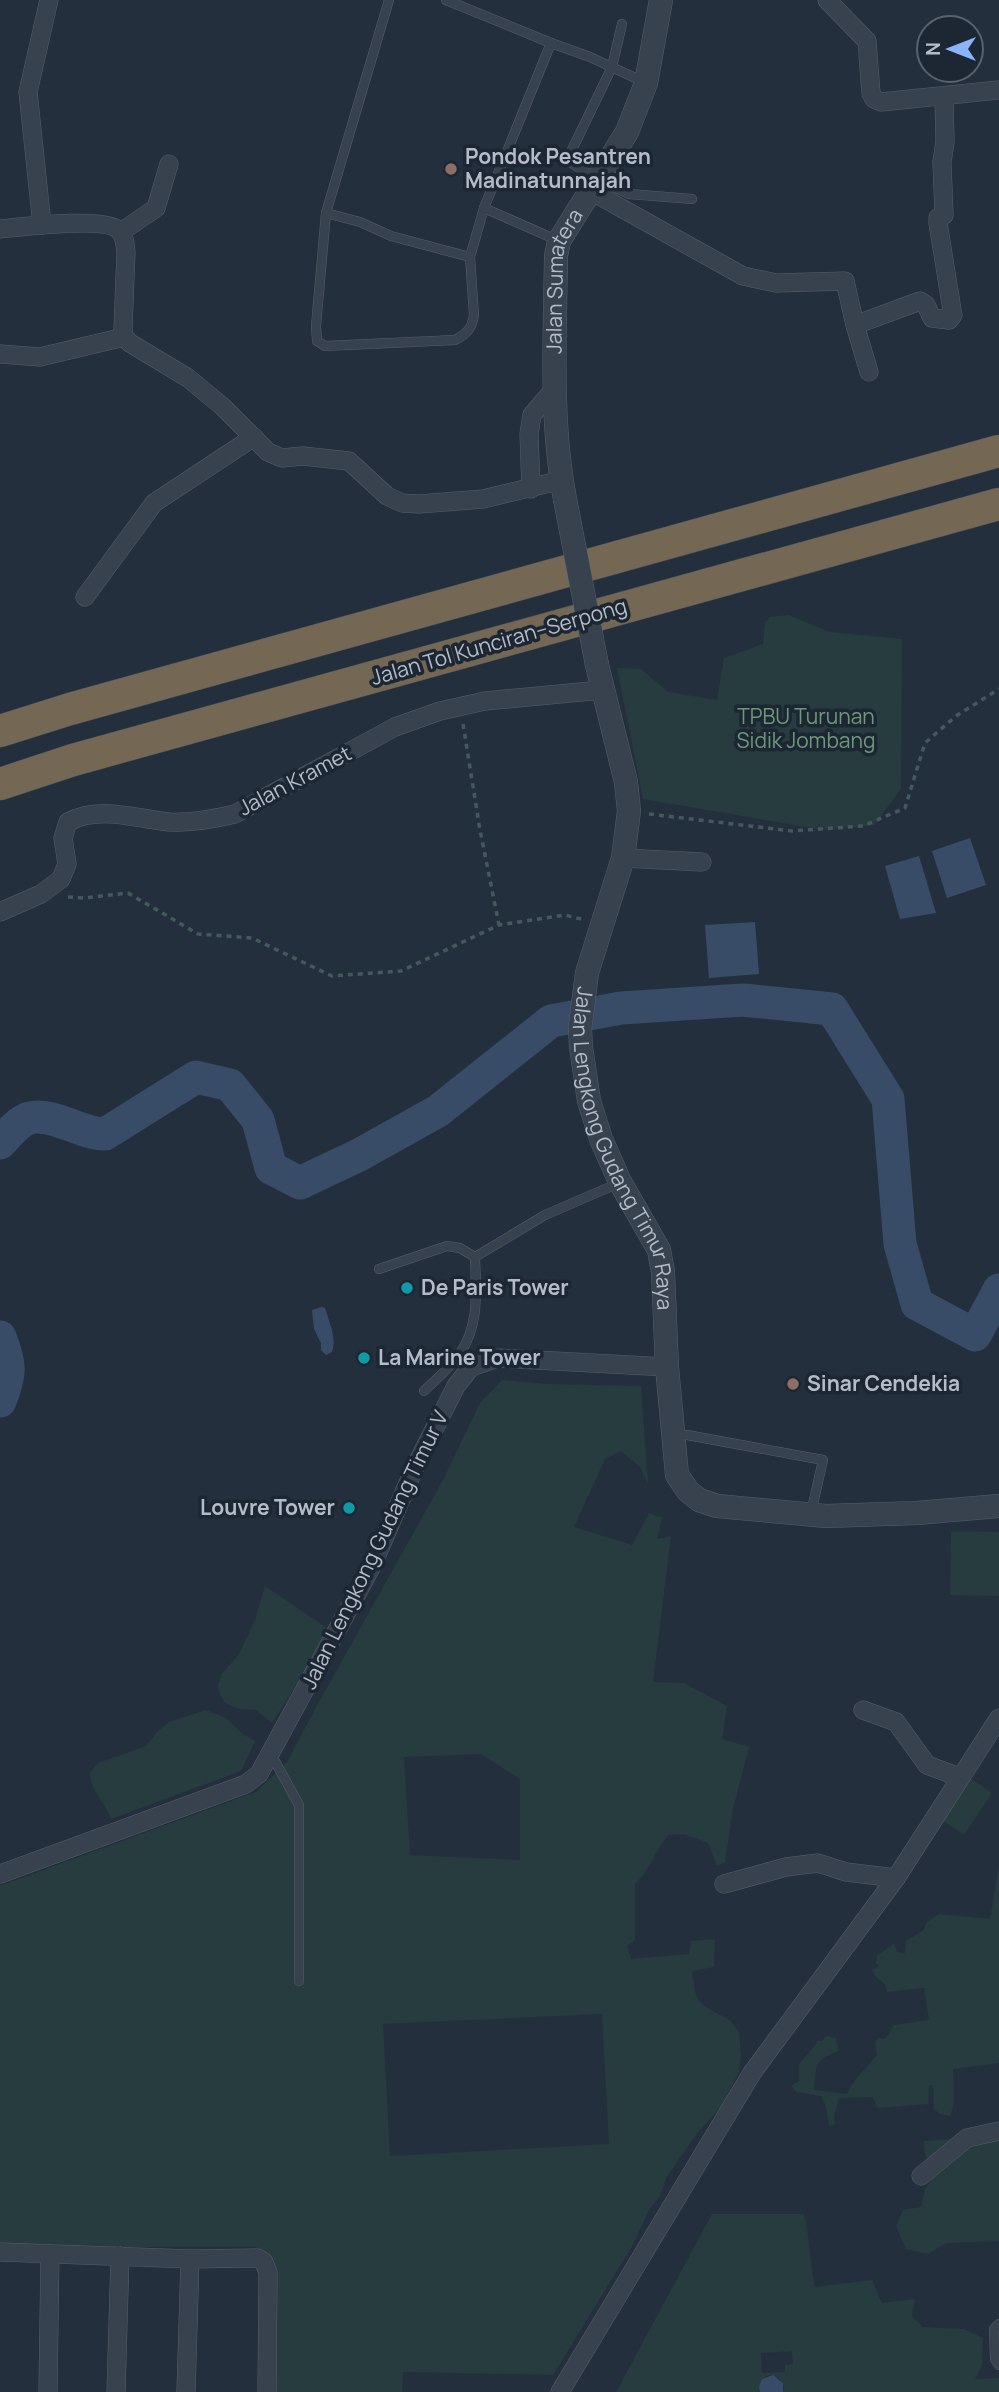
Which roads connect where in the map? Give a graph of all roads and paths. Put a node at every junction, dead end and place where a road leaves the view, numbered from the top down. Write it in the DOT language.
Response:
graph roads {
  1 [pos="50,0"];
  2 [pos="389,0"];
  3 [pos="446,0"];
  4 [pos="661,0"];
  5 [pos="827,0"];
  6 [pos="622,24"];
  7 [pos="551,43"];
  8 [pos="612,67"];
  9 [pos="646,83"];
  10 [pos="999,90"];
  11 [pos="944,96"];
  12 [pos="169,164"];
  13 [pos="593,185"];
  14 [pos="692,199"];
  15 [pos="484,208"];
  16 [pos="326,213"];
  17 [pos="42,225"];
  18 [pos="0,229"];
  19 [pos="121,232"];
  20 [pos="559,241"];
  21 [pos="470,257"];
  22 [pos="855,324"];
  23 [pos="124,337"];
  24 [pos="0,354"];
  25 [pos="869,372"];
  26 [pos="555,388"];
  27 [pos="254,437"];
  28 [pos="999,451"];
  29 [pos="531,489"];
  30 [pos="563,490"];
  31 [pos="999,504"];
  32 [pos="85,597"];
  33 [pos="999,689"];
  34 [pos="602,691"];
  35 [pos="460,706"];
  36 [pos="0,732"];
  37 [pos="0,784"];
  38 [pos="629,811"];
  39 [pos="623,858"];
  40 [pos="702,862"];
  41 [pos="41,894"];
  42 [pos="0,912"];
  43 [pos="600,924"];
  44 [pos="499,926"];
  45 [pos="620,1182"];
  46 [pos="475,1257"];
  47 [pos="379,1269"];
  48 [pos="667,1367"];
  49 [pos="424,1391"];
  50 [pos="673,1434"];
  51 [pos="999,1506"];
  52 [pos="811,1515"];
  53 [pos="863,1710"];
  54 [pos="999,1718"];
  55 [pos="271,1754"];
  56 [pos="959,1777"];
  57 [pos="0,1874"];
  58 [pos="896,1878"];
  59 [pos="724,1884"];
  60 [pos="299,1981"];
  61 [pos="999,2131"];
  62 [pos="921,2176"];
  63 [pos="0,2252"];
  64 [pos="50,2254"];
  65 [pos="120,2256"];
  66 [pos="190,2259"];
  67 [pos="999,2324"];
  68 [pos="999,2365"];
  69 [pos="48,2392"];
  70 [pos="116,2392"];
  71 [pos="186,2392"];
  72 [pos="267,2392"];
  73 [pos="560,2392"];
  1 -- 17 [label="street"];
  2 -- 16 [label="lane"];
  3 -- 7 [label="lane"];
  4 -- 9 [label="street, Jalan Sumatera"];
  5 -- 11 [label="street"];
  6 -- 8 [label="lane"];
  7 -- 8 [label="lane"];
  7 -- 15 [label="lane"];
  8 -- 9 [label="lane"];
  8 -- 13 [label="lane"];
  9 -- 13 [label="street, Jalan Sumatera"];
  10 -- 11 [label="street"];
  11 -- 22 [label="street"];
  12 -- 19 [label="street"];
  13 -- 14 [label="lane"];
  13 -- 20 [label="street, Jalan Sumatera"];
  13 -- 22 [label="street"];
  15 -- 20 [label="lane"];
  15 -- 21 [label="lane"];
  16 -- 21 [label="lane"];
  16 -- 21 [label="lane"];
  17 -- 18 [label="street"];
  17 -- 19 [label="street"];
  19 -- 23 [label="street"];
  20 -- 26 [label="street, Jalan Sumatera"];
  22 -- 25 [label="street"];
  23 -- 24 [label="street"];
  23 -- 27 [label="street"];
  26 -- 29 [label="street"];
  26 -- 30 [label="street, Jalan Sumatera"];
  27 -- 29 [label="street"];
  27 -- 32 [label="street"];
  28 -- 36 [label="highway"];
  29 -- 30 [label="street"];
  30 -- 34 [label="street, Jalan Lengkong Gudang Timur Raya, bridge"];
  31 -- 37 [label="highway, Jalan Tol Kunciran–Serpong"];
  33 -- 38 [label="path"];
  34 -- 35 [label="street, Jalan Kramet"];
  34 -- 38 [label="street, Jalan Lengkong Gudang Timur Raya"];
  35 -- 41 [label="street, Jalan Kramet"];
  35 -- 44 [label="path"];
  38 -- 39 [label="street, Jalan Lengkong Gudang Timur Raya"];
  39 -- 40 [label="street"];
  39 -- 43 [label="street, Jalan Lengkong Gudang Timur Raya"];
  41 -- 42 [label="street, Jalan Kramet"];
  41 -- 44 [label="path"];
  43 -- 44 [label="path"];
  43 -- 45 [label="street, Jalan Lengkong Gudang Timur Raya"];
  45 -- 46 [label="lane"];
  45 -- 48 [label="street, Jalan Lengkong Gudang Timur Raya"];
  46 -- 47 [label="lane"];
  46 -- 49 [label="lane"];
  48 -- 50 [label="street, Jalan Lengkong Gudang Timur Raya"];
  48 -- 55 [label="street, Jalan Lengkong Gudang Timur V"];
  50 -- 52 [label="street, Jalan Lengkong Gudang Timur Raya"];
  50 -- 52 [label="lane"];
  51 -- 52 [label="street, Jalan Lengkong Gudang Timur Raya"];
  53 -- 56 [label="street"];
  54 -- 56 [label="street"];
  55 -- 57 [label="street, Jalan Lengkong Gudang Timur V"];
  55 -- 60 [label="lane"];
  56 -- 58 [label="street"];
  58 -- 59 [label="street"];
  58 -- 73 [label="street"];
  61 -- 62 [label="street"];
  63 -- 64 [label="street"];
  64 -- 65 [label="street"];
  64 -- 69 [label="street"];
  65 -- 66 [label="street"];
  65 -- 70 [label="street"];
  66 -- 71 [label="street"];
  66 -- 72 [label="street"];
  67 -- 68 [label="lane"];
}
